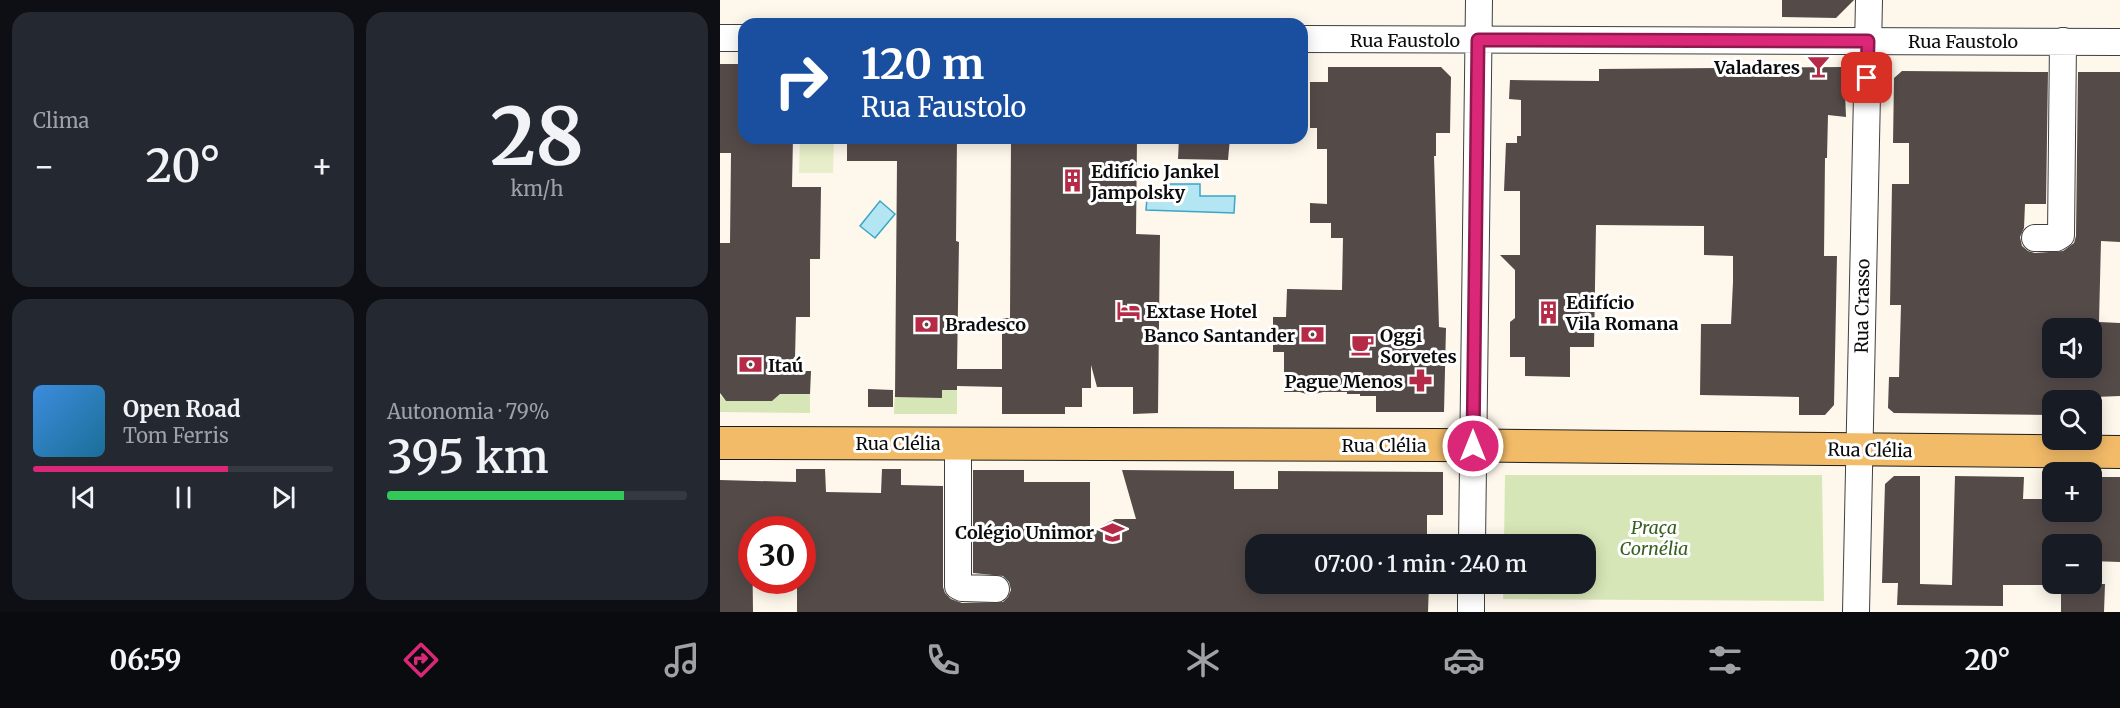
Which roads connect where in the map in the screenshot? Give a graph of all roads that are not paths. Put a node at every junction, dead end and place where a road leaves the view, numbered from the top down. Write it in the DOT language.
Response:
graph roads {
  1 [pos="1479,0"];
  2 [pos="1869,0"];
  3 [pos="720,38"];
  4 [pos="738,38"];
  5 [pos="1308,39"];
  6 [pos="1478,40"];
  7 [pos="1868,41"];
  8 [pos="2063,41"];
  9 [pos="2120,42"];
  10 [pos="2035,238"];
  11 [pos="720,443"];
  12 [pos="958,444"];
  13 [pos="1473,446"];
  14 [pos="1859,450"];
  15 [pos="2120,452"];
  16 [pos="1472,534"];
  17 [pos="996,589"];
  18 [pos="1471,594"];
  19 [pos="1471,612"];
  20 [pos="1857,612"];
  1 -- 6 [label="street"];
  2 -- 7 [label="street, Rua Crasso"];
  3 -- 4 [label="street"];
  5 -- 6 [label="street, Rua Faustolo"];
  6 -- 7 [label="street, Rua Faustolo"];
  6 -- 13 [label="street"];
  7 -- 8 [label="street, Rua Faustolo"];
  7 -- 14 [label="street, Rua Crasso"];
  8 -- 9 [label="street, Rua Faustolo"];
  8 -- 10 [label="street"];
  11 -- 12 [label="main road, Rua Clélia"];
  12 -- 13 [label="main road, Rua Clélia"];
  12 -- 17 [label="street"];
  13 -- 14 [label="main road, Rua Clélia"];
  13 -- 16 [label="street"];
  14 -- 15 [label="main road, Rua Clélia"];
  14 -- 20 [label="street, Rua Crasso"];
  18 -- 19 [label="street"];
}
